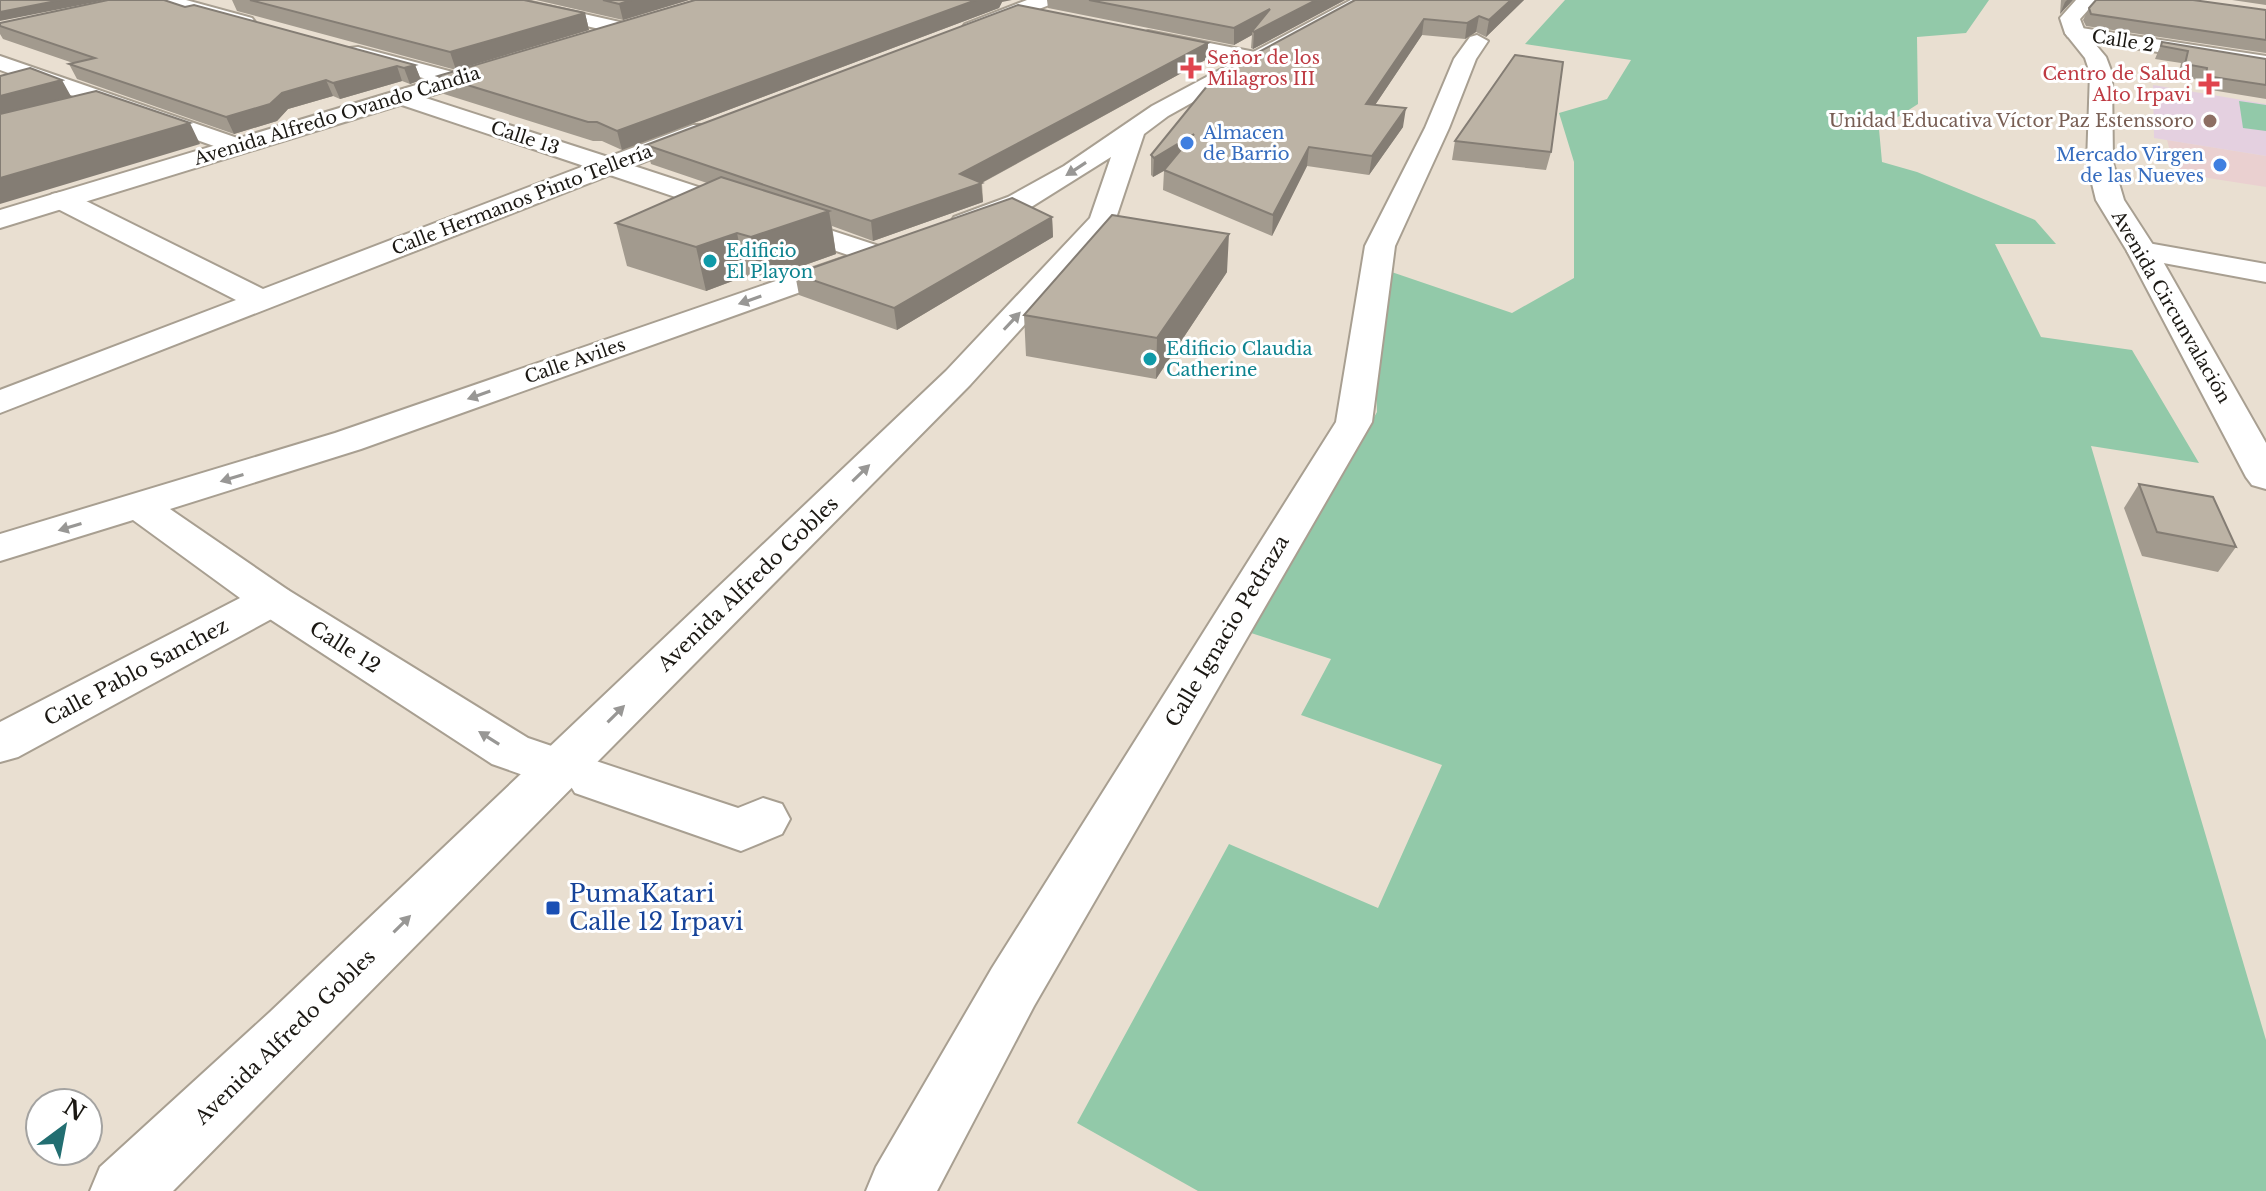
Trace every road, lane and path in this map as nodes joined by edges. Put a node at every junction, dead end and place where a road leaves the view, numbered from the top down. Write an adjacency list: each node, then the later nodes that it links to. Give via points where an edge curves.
1 (164, 0): 8 (street)
2 (496, 0): 13 (street, via 633,27)
3 (1366, 0): 16 (street)
4 (2087, 0): 10 (street, via 2070,18)
5 (976, 2): 7 (street)
6 (1049, 9): 7 (street)
7 (1017, 11): 11 (street)
8 (272, 30)
9 (1127, 33): 16 (street)
10 (2075, 33): 17 (street, Calle 2); 33 (street, Avenida Circunvalación, via 2101,73 2100,163 2110,200)
11 (947, 37)
12 (1477, 41): 45 (street, Calle Ignacio Pedraza, via 1380,246 1354,422 1013,987)
13 (583, 42)
14 (333, 46): 19 (street)
15 (527, 59): 19 (street, Avenida Alfredo Ovando Candia)
16 (1255, 59): 24 (street)
17 (2266, 63)
18 (2, 64): 21 (street)
19 (456, 80): 20 (street, Avenida Alfredo Ovando Candia)
20 (401, 97): 25 (street, Avenida Alfredo Ovando Candia); 26 (street, Calle 13)
21 (107, 101): 22 (street); 25 (street)
22 (61, 113)
23 (728, 121): 26 (street, Calle Hermanos Pinto Tellería)
24 (1132, 131): 28 (street, one-way to 28); 29 (street, Avenida Alfredo Gobles)
25 (237, 146): 27 (street, Avenida Alfredo Ovando Candia)
26 (609, 166): 32 (street, Calle 13); 35 (street, Calle Hermanos Pinto Tellería)
27 (62, 200): 30 (street, Avenida Alfredo Ovando Candia); 35 (street)
28 (1018, 203): 29 (street); 31 (street)
29 (1086, 209): 42 (street, Avenida Alfredo Gobles, one-way to 29, via 958,378)
30 (0, 219)
31 (935, 234)
32 (891, 250): 38 (street, Calle Aviles, one-way to 38, via 348,441)
33 (2142, 251): 34 (street); 37 (street, Avenida Circunvalación)
34 (2266, 273)
35 (261, 300): 36 (street, Calle Hermanos Pinto Tellería)
36 (0, 402)
37 (2266, 477)
38 (140, 506): 39 (street, Calle Aviles, one-way to 39); 40 (street, Calle 12)
39 (0, 548)
40 (272, 600): 41 (street, Calle Pablo Sanchez); 42 (street, Calle 12, one-way to 40, via 510,751)
41 (0, 744)
42 (577, 774): 43 (street, Calle 12, via 741,830); 44 (street, Avenida Alfredo Gobles, one-way to 42)
43 (763, 819)
44 (124, 1191)
45 (900, 1191)

